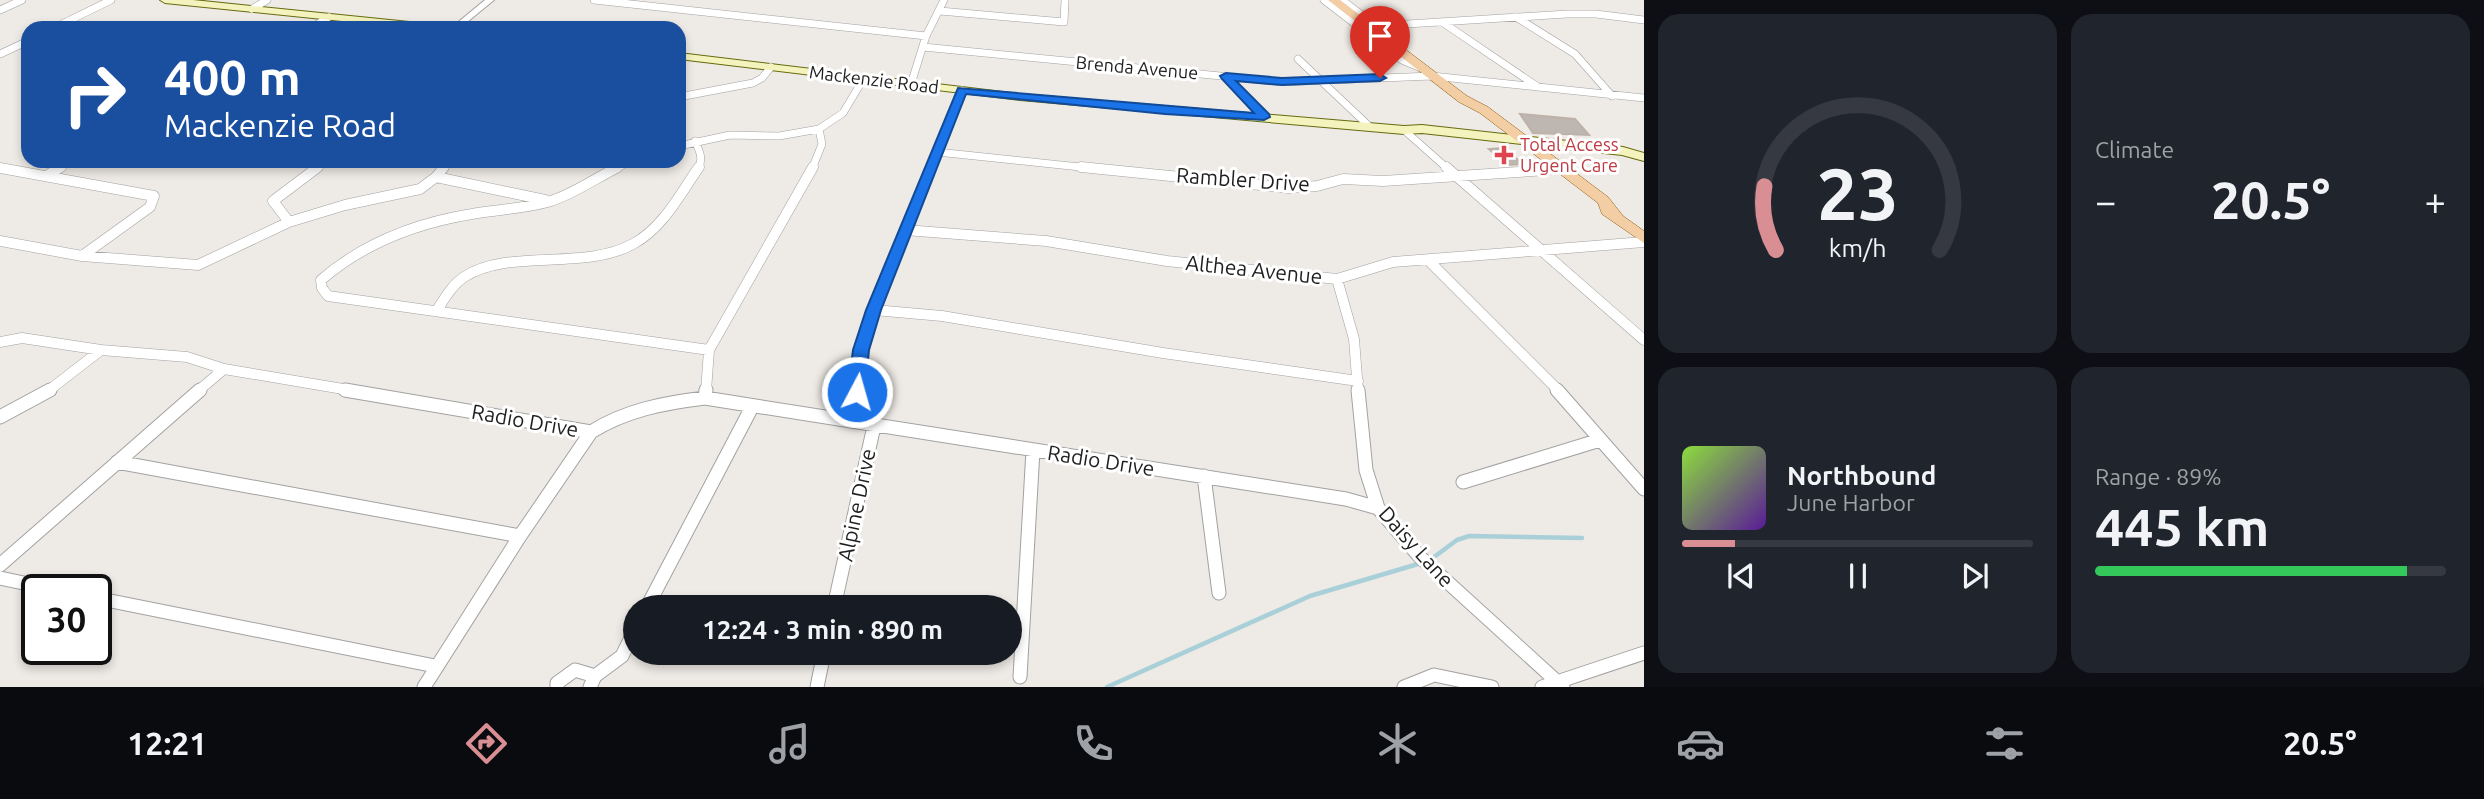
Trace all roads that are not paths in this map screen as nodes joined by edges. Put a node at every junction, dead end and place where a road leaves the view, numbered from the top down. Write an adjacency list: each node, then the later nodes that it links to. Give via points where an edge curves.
1 (22, 0): 13 (street)
2 (111, 0): 18 (street)
3 (165, 0): 12 (main road)
4 (267, 0): 12 (street)
5 (491, 0): 21 (street)
6 (594, 0): 25 (street)
7 (944, 0): 14 (street)
8 (1065, 0): 14 (street, via 1064,22)
9 (1324, 0): 33 (street, via 1402,60)
10 (1333, 0): 28 (main road)
11 (1342, 0): 23 (street)
12 (252, 9): 15 (main road)
13 (0, 10)
14 (940, 11): 25 (street)
15 (329, 17): 19 (street); 20 (main road)
16 (1516, 17): 17 (street, via 1596,14); 22 (street); 41 (street, via 1575,54)
17 (1640, 19): 24 (street)
18 (68, 21)
19 (322, 21)
20 (351, 21)
21 (464, 21)
22 (1442, 22): 23 (street); 38 (street)
23 (1376, 26): 28 (street, via 1391,37)
24 (1644, 31)
25 (926, 36): 27 (street)
26 (21, 44): 29 (street)
27 (923, 47): 34 (street, Brenda Avenue); 37 (street)
28 (1394, 47): 33 (main road)
29 (0, 54)
30 (686, 58): 32 (main road, Mackenzie Road)
31 (1298, 59): 36 (street)
32 (771, 67): 35 (main road, Mackenzie Road); 40 (street, via 753,83)
33 (1427, 72): 36 (street, Brenda Avenue); 38 (street, Brenda Avenue); 48 (main road, via 1472,111)
34 (1226, 76): 36 (street, Brenda Avenue); 43 (street)
35 (863, 78): 37 (main road, Mackenzie Road); 45 (street, via 844,113)
36 (1324, 81): 44 (street)
37 (911, 84): 39 (main road, Mackenzie Road)
38 (1540, 88): 41 (street, Brenda Avenue)
39 (962, 90): 43 (main road, Mackenzie Road); 50 (street, Alpine Drive)
40 (686, 96)
41 (1612, 96): 42 (street, Brenda Avenue)
42 (1644, 98)
43 (1264, 117): 44 (main road, Mackenzie Road)
44 (1370, 127): 46 (main road, Mackenzie Road)
45 (819, 129): 47 (street); 76 (street, via 821,153)
46 (1404, 130): 48 (main road, Mackenzie Road, via 1426,136); 60 (street)
47 (695, 141): 49 (street); 71 (street, via 701,164 662,219 633,244 609,252 469,274)
48 (1520, 143): 51 (main road, Mackenzie Road); 57 (main road); 62 (main road, via 1603,200)
49 (686, 144)
50 (937, 152): 60 (street, Rambler Drive, via 1289,188 1343,178); 64 (street, Alpine Drive)
51 (1644, 157)
52 (0, 168): 58 (street)
53 (59, 168): 58 (street)
54 (317, 168): 63 (street, via 273,201)
55 (443, 168): 59 (street)
56 (617, 168): 61 (street)
57 (1548, 170): 60 (street, Rambler Drive); 62 (main road)
58 (46, 176): 68 (street, via 155,196 150,207)
59 (436, 177): 61 (street); 63 (street, via 414,192)
60 (1456, 177): 67 (street)
61 (551, 201): 71 (street, via 461,215 415,229 358,251 321,280 327,296)
62 (1616, 216): 65 (main road)
63 (289, 222): 68 (street, via 198,265)
64 (905, 230): 70 (street, Althea Avenue, via 969,233); 72 (street, Alpine Drive)
65 (1644, 240): 67 (street, Althea Avenue)
66 (0, 241): 68 (street)
67 (1539, 250): 69 (street, Althea Avenue); 73 (street)
68 (82, 256)
69 (1428, 260): 70 (street, Althea Avenue, via 1393,262); 84 (street)
70 (1337, 279): 78 (street, Daisy Lane, via 1355,343)
71 (437, 310): 76 (street)
72 (874, 310): 78 (street, via 942,316); 82 (street, Alpine Drive, via 861,350 857,392 860,407)
73 (1644, 340)
74 (0, 342): 75 (street, Radio Drive, via 22,338)
75 (101, 350): 77 (street, Radio Drive, via 187,357); 81 (street, via 46,393)
76 (709, 351): 79 (street)
77 (223, 369): 83 (street, Radio Drive); 86 (street)
78 (1358, 381): 90 (street, Daisy Lane, via 1363,460)
79 (705, 398): 80 (street, Radio Drive); 83 (street, Radio Drive, via 632,412)
80 (752, 407): 82 (street, Radio Drive); 96 (street)
81 (0, 417)
82 (874, 426): 85 (street, Radio Drive); 97 (street, Alpine Drive)
83 (591, 432): 91 (street)
84 (1601, 440): 88 (street); 89 (street)
85 (1033, 450): 87 (street, Radio Drive); 103 (street)
86 (117, 462): 91 (street); 92 (street)
87 (1204, 476): 90 (street, Radio Drive); 95 (street)
88 (1463, 482)
89 (1644, 489)
90 (1378, 508): 105 (street, Daisy Lane, via 1455,590)
91 (520, 536): 102 (street)
92 (0, 565)
93 (0, 578): 94 (street)
94 (21, 582)
95 (1219, 593)
96 (653, 595)
97 (837, 595)
98 (112, 601): 102 (street)
99 (1644, 653): 105 (street)
100 (623, 654): 104 (street)
101 (822, 665): 108 (street)
102 (435, 666): 106 (street)
103 (1020, 677)
104 (593, 682): 107 (street, via 575,670)
105 (1561, 685): 111 (street)
106 (424, 687)
107 (557, 687)
108 (817, 687)
109 (1404, 687): 110 (street, via 1434,675)
110 (1492, 687)
111 (1542, 687)

